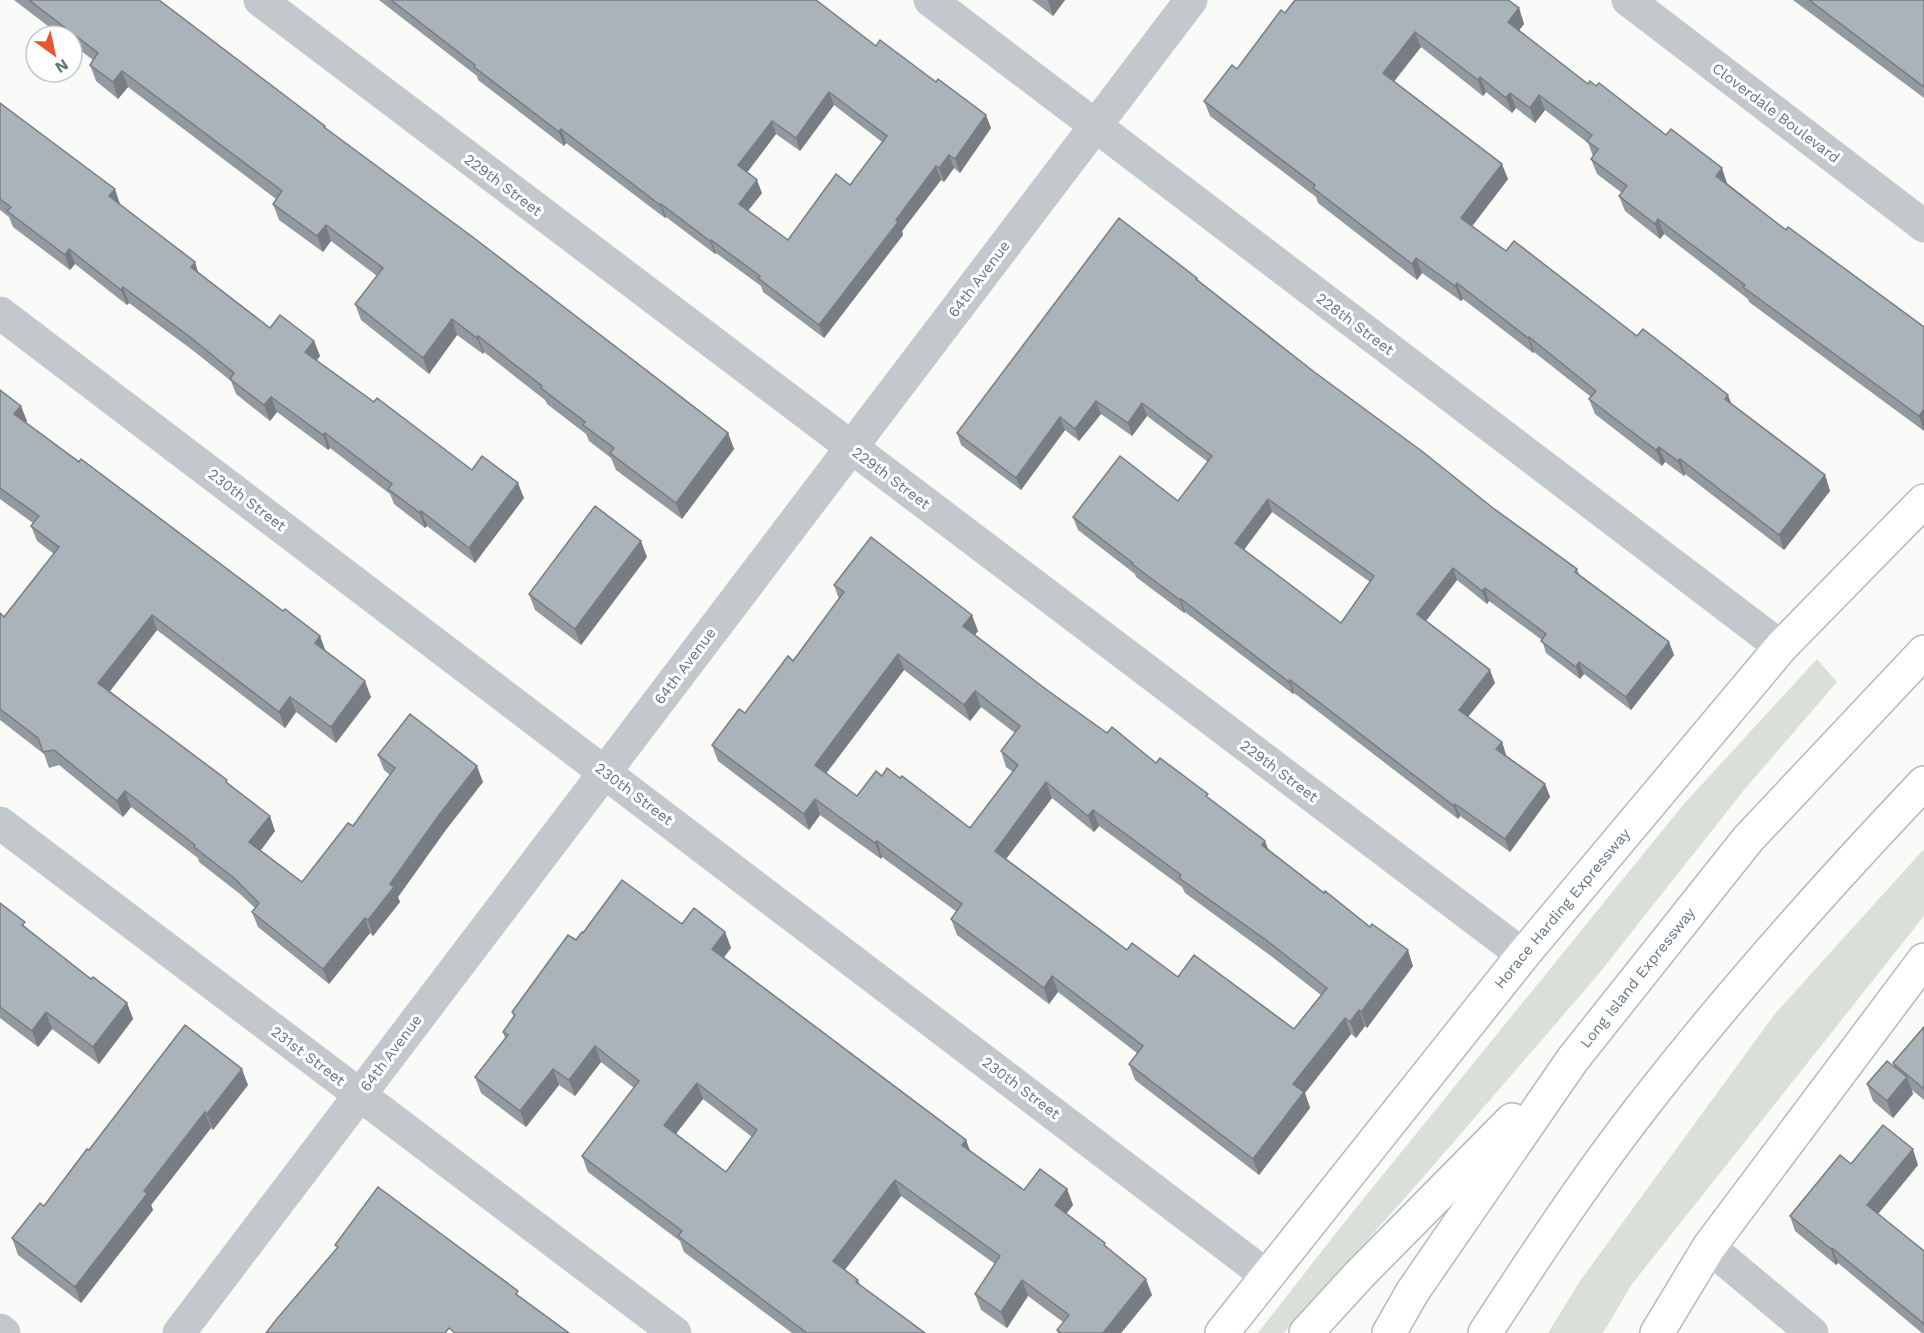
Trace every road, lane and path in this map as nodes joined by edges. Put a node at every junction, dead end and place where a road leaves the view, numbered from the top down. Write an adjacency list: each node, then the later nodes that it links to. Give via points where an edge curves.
1 (260, 0): 8 (street, 229th Street)
2 (930, 0): 5 (street, 228th Street)
3 (1191, 0): 5 (street, 64th Avenue)
4 (1628, 0): 6 (street, Cloverdale Boulevard)
5 (1096, 126): 8 (street, 64th Avenue); 10 (street, 228th Street)
6 (1924, 226)
7 (0, 313): 12 (street, 230th Street)
8 (850, 448): 12 (street, 64th Avenue); 15 (street, 229th Street)
9 (1924, 501): 10 (main road, Horace Harding Expressway)
10 (1781, 647): 15 (main road, Horace Harding Expressway)
11 (1924, 652): 17 (main road, Long Island Expressway, via 1748,839)
12 (605, 772): 18 (street, 64th Avenue); 20 (street, 230th Street)
13 (1916, 793): 28 (main road, via 1746,978 1648,1099 1544,1243)
14 (0, 823): 18 (street, 231st Street)
15 (1523, 955): 20 (main road, Horace Harding Expressway)
16 (1924, 960): 19 (main road)
17 (1573, 1059): 26 (main road); 27 (main road, Long Island Expressway, via 1413,1291)
18 (359, 1095): 23 (street, 64th Avenue); 24 (street, 231st Street)
19 (1709, 1247): 29 (main road); 30 (street)
20 (1267, 1276): 25 (main road, Horace Harding Expressway)
21 (0, 1330): 22 (street)
22 (4, 1333)
23 (179, 1333)
24 (675, 1333)
25 (1222, 1333)
26 (1306, 1333)
27 (1389, 1333)
28 (1485, 1333)
29 (1657, 1333)
30 (1812, 1333)

